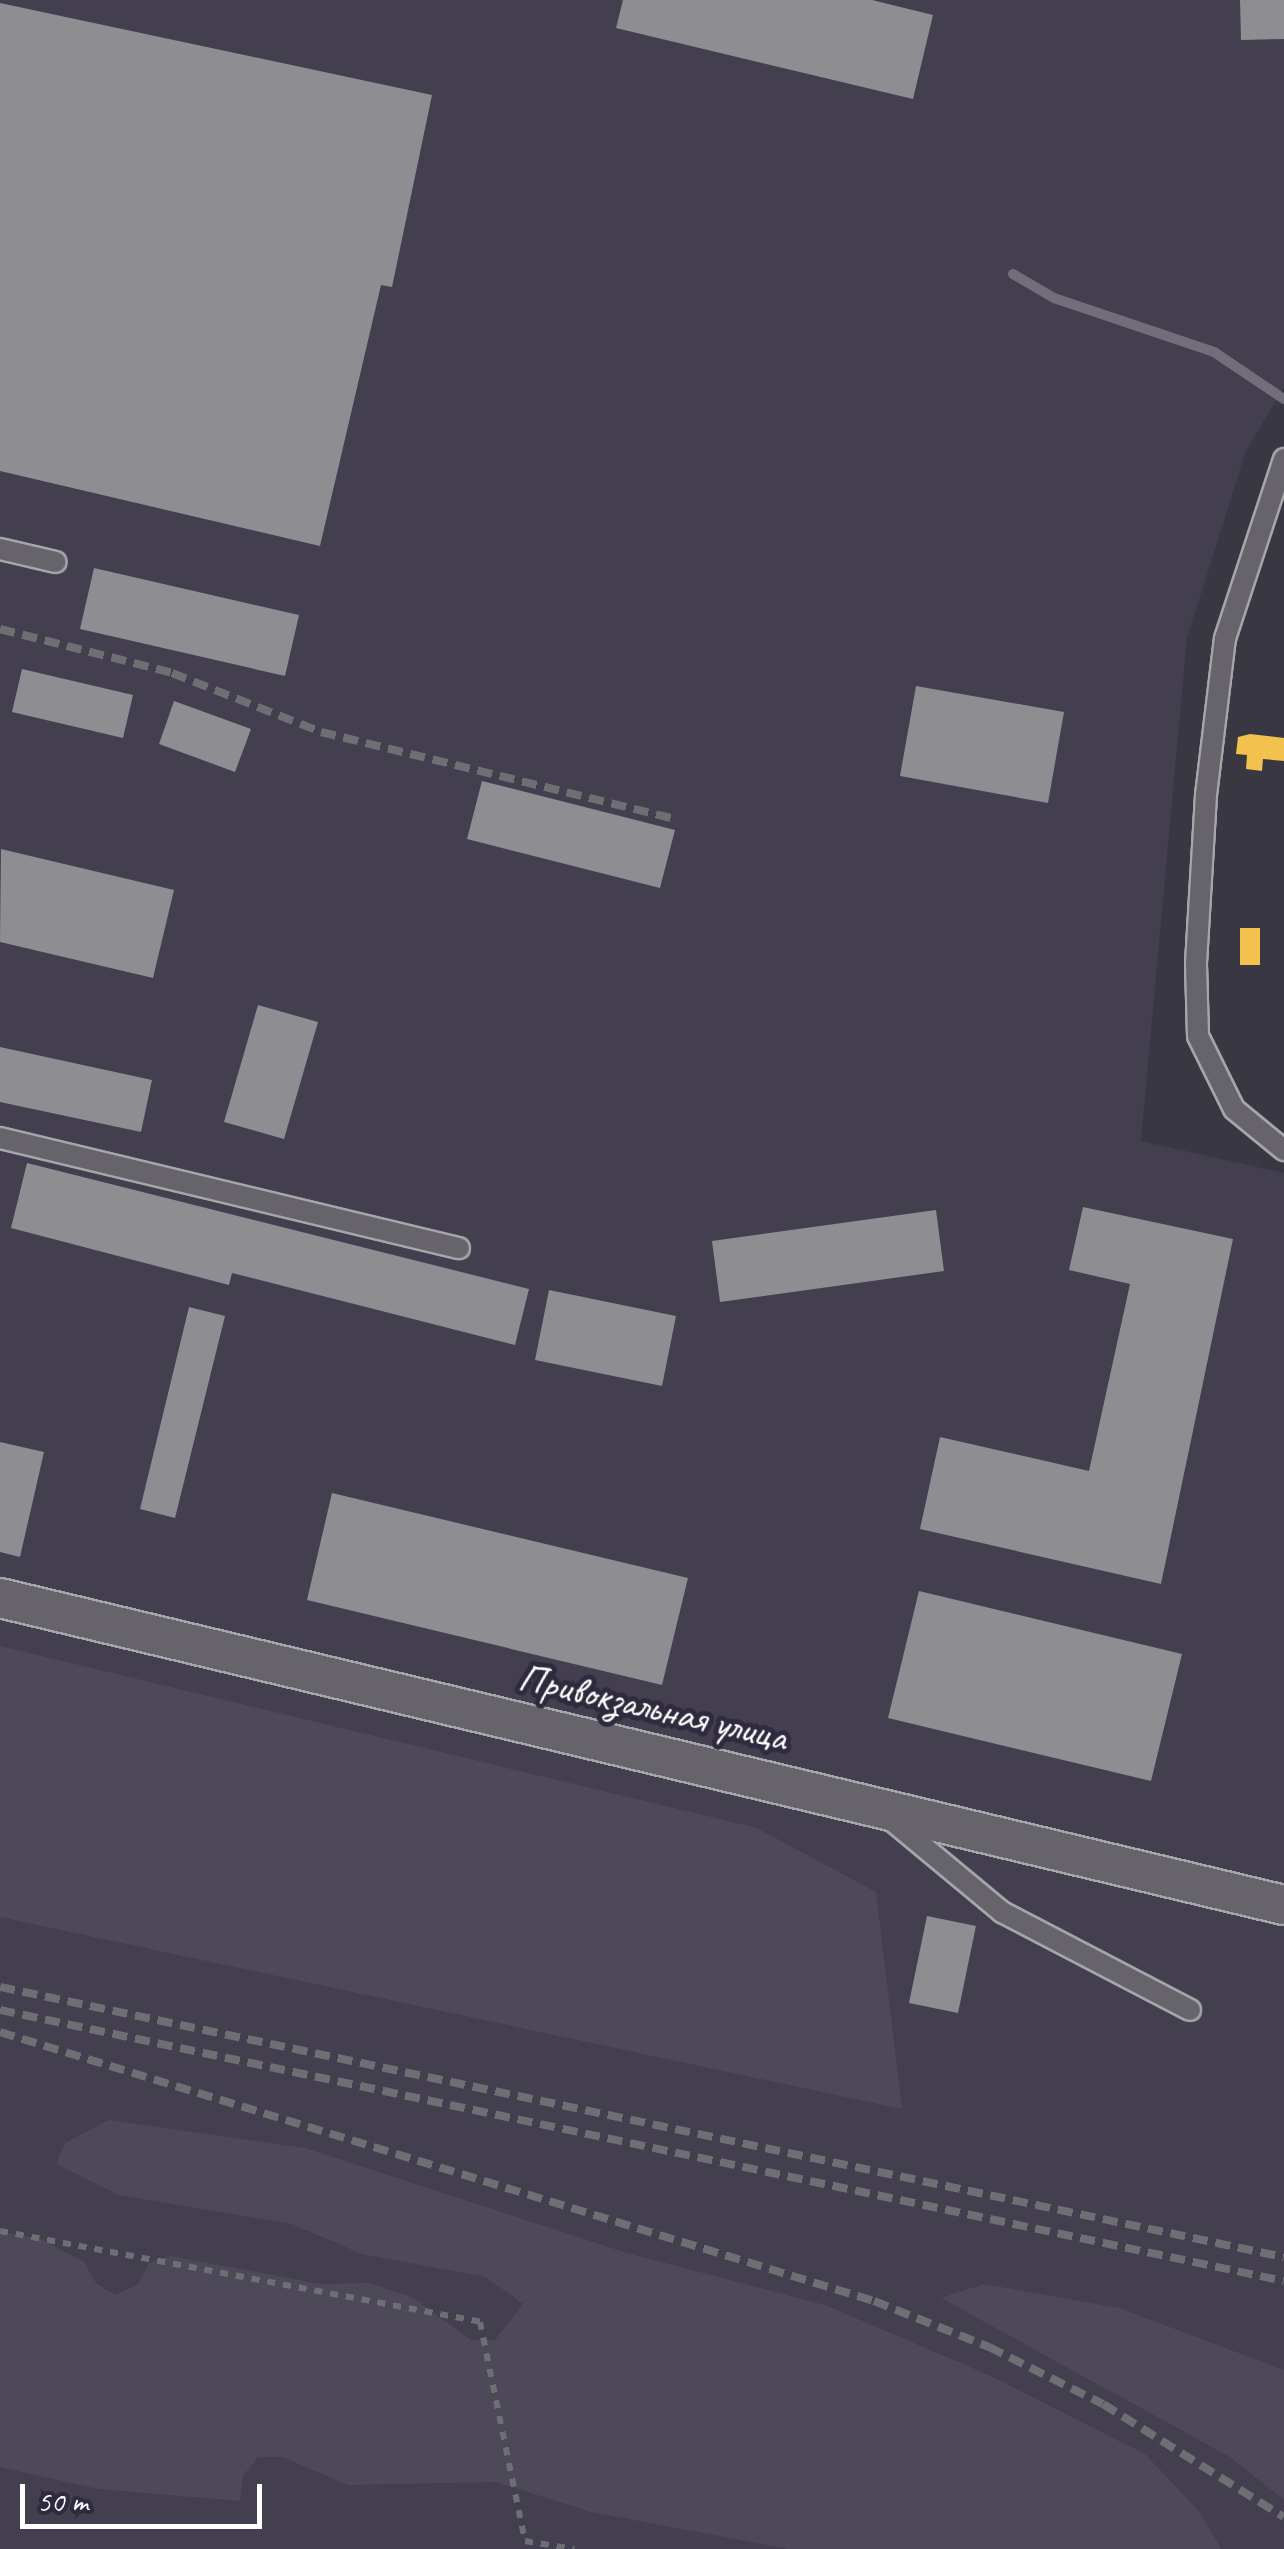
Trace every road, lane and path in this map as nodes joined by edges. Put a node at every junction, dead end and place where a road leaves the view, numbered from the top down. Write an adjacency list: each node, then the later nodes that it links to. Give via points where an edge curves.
1 (1284, 459): 3 (lane)
2 (1284, 518): 3 (lane)
3 (1258, 525): 7 (lane, via 1225,638 1206,794 1198,1036 1234,1110)
4 (0, 548): 5 (lane)
5 (56, 562)
6 (0, 1138): 8 (lane)
7 (1284, 1150)
8 (460, 1248)
9 (0, 1598): 10 (street, Привокзальная улица)
10 (875, 1806): 11 (street, Привокзальная улица); 12 (lane, via 1002,1912)
11 (1284, 1904)
12 (1190, 2010)
13 (0, 2232): 14 (path, via 480,2322 525,2540)
14 (574, 2549)

